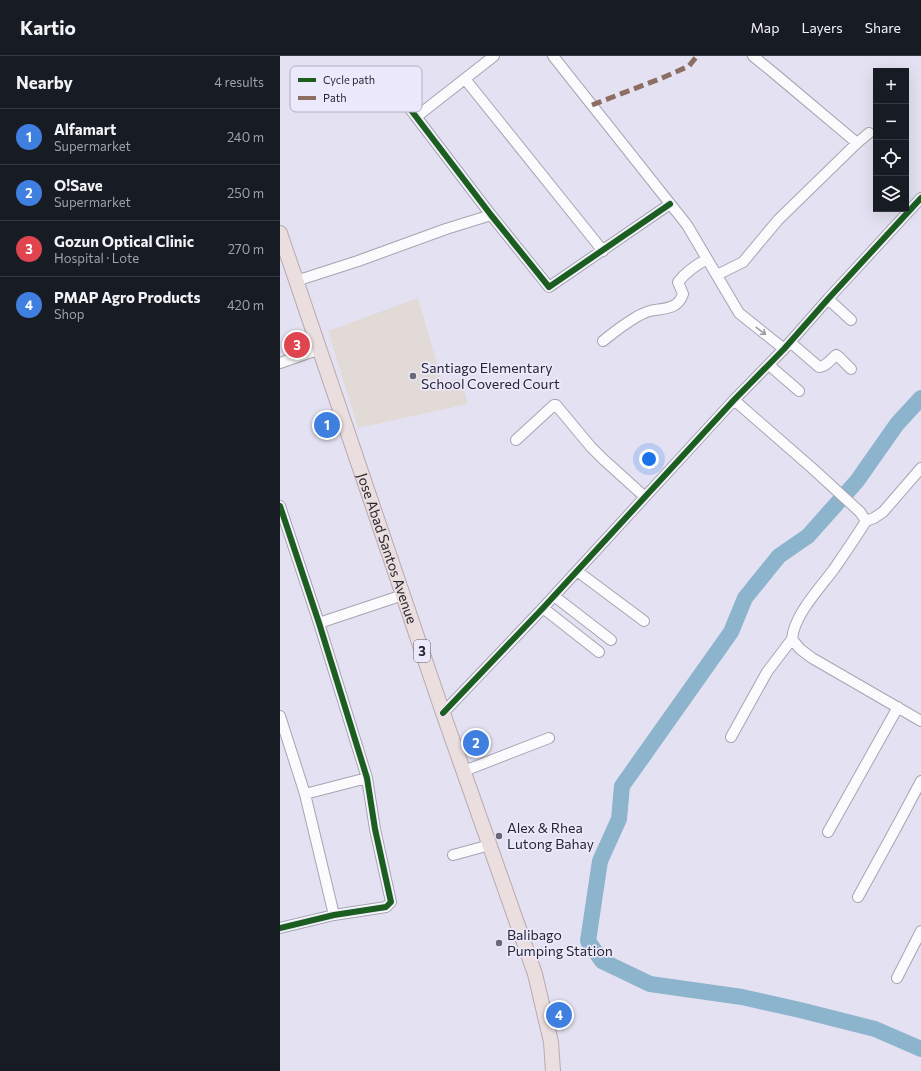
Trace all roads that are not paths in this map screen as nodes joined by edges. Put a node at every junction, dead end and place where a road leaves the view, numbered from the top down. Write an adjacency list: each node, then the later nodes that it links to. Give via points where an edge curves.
1 (494, 56): 4 (street)
2 (553, 56): 10 (street)
3 (753, 56): 8 (street)
4 (465, 79): 6 (street); 13 (street)
5 (412, 112): 6 (street)
6 (416, 117): 11 (street)
7 (869, 133): 8 (street)
8 (857, 143): 16 (street, via 778,220 743,262)
9 (921, 198): 18 (street)
10 (670, 204): 13 (street); 14 (street, via 687,225)
11 (491, 215): 13 (street, via 549,287); 17 (street)
12 (280, 233): 15 (highway, Jose Abad Santos Avenue / 3)
13 (603, 251)
14 (707, 259): 16 (street); 20 (street, via 697,264 678,282 683,294 678,303 669,308 640,315)
15 (284, 260): 17 (highway, Jose Abad Santos Avenue / 3)
16 (717, 275): 21 (street, one-way to 21, via 742,317)
17 (296, 281): 22 (highway, Jose Abad Santos Avenue / 3)
18 (828, 299): 19 (street); 21 (street)
19 (851, 320)
20 (603, 341)
21 (787, 345): 24 (street); 25 (street, via 820,367 828,364 836,356)
22 (320, 349): 23 (street); 34 (highway, Jose Abad Santos Avenue / 3)
23 (280, 363)
24 (768, 365): 26 (street); 27 (street)
25 (851, 369)
26 (799, 391)
27 (734, 400): 30 (street); 32 (street, via 848,500)
28 (516, 440): 30 (street, via 556,405 590,447)
29 (921, 468): 32 (street, via 883,512)
30 (645, 496): 33 (street)
31 (280, 506): 38 (street)
32 (866, 521): 39 (street, via 806,607 795,626)
33 (577, 571): 35 (street); 37 (street)
34 (403, 595): 38 (street); 43 (highway, Jose Abad Santos Avenue / 3)
35 (554, 596): 36 (street); 40 (street)
36 (543, 608): 41 (street); 43 (street)
37 (644, 621)
38 (319, 623): 49 (street)
39 (792, 639): 42 (street, via 812,658); 46 (street, via 767,672)
40 (611, 640)
41 (599, 652)
42 (898, 707): 45 (street); 52 (street)
43 (443, 712): 48 (highway, Jose Abad Santos Avenue / 3)
44 (280, 716): 51 (street)
45 (921, 721)
46 (731, 737)
47 (549, 738): 48 (street)
48 (464, 771): 53 (highway, Jose Abad Santos Avenue / 3)
49 (367, 778): 51 (street); 56 (street, via 390,902 386,907)
50 (921, 781): 55 (street)
51 (305, 794): 56 (street)
52 (828, 832)
53 (490, 845): 54 (street); 60 (highway, Jose Abad Santos Avenue / 3, via 535,974 551,1042)
54 (453, 855)
55 (858, 897)
56 (334, 915): 57 (street)
57 (280, 928)
58 (921, 931): 59 (street)
59 (897, 978)
60 (553, 1071)

